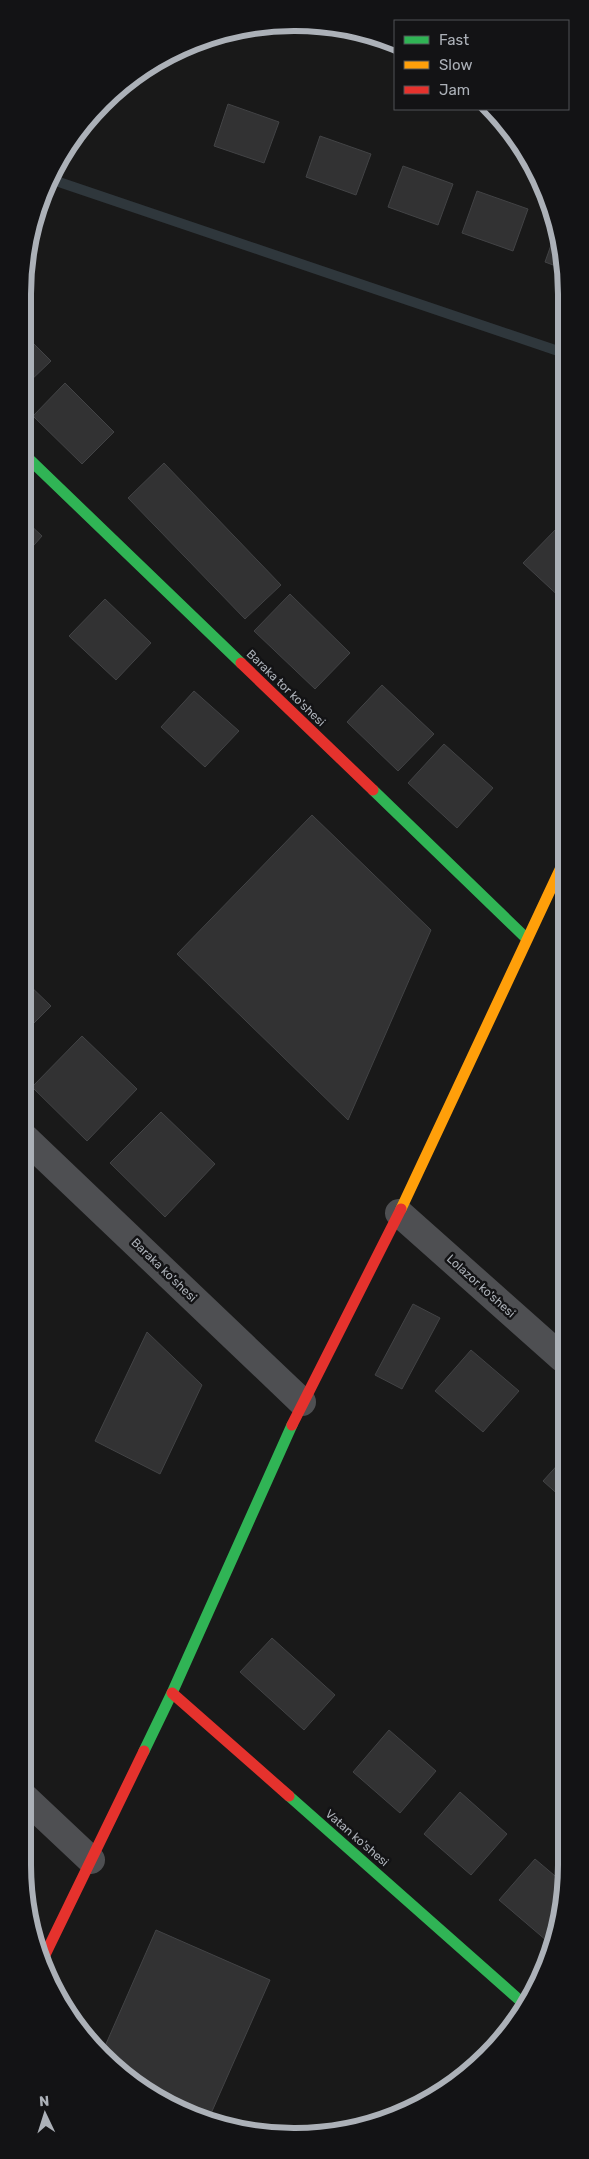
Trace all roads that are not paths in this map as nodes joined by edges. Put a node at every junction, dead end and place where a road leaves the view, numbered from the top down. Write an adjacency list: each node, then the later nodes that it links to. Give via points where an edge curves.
1 (31, 460): 3 (street, Baraka tor ko'shesi)
2 (558, 873): 3 (street)
3 (526, 938): 5 (street)
4 (31, 1144): 7 (street, Baraka ko'shesi)
5 (399, 1213): 6 (street, Lolazor ko'shesi); 7 (street)
6 (558, 1354)
7 (302, 1402): 8 (street)
8 (172, 1693): 10 (street); 12 (street, Vatan ko'shesi)
9 (31, 1804): 10 (street)
10 (91, 1860): 11 (street)
11 (46, 1952)
12 (520, 2000)

